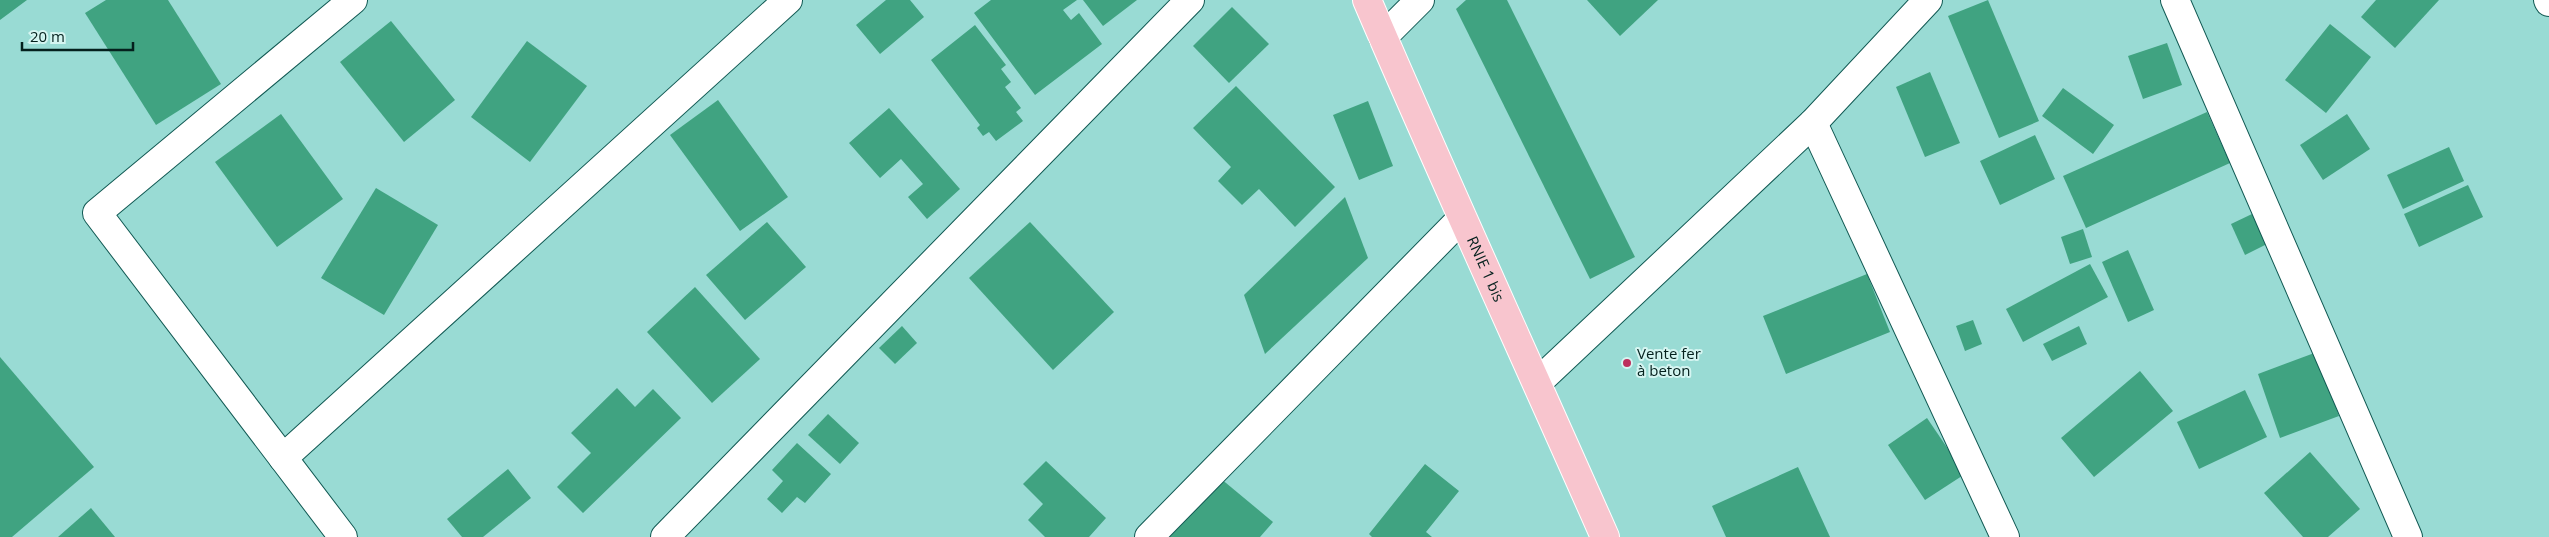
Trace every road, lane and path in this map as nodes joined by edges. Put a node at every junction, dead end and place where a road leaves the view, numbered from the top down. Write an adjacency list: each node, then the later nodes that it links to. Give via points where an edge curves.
1 (353, 0): 12 (street, via 97,213)
2 (788, 0): 12 (street)
3 (1190, 0): 15 (street)
4 (1367, 0): 8 (main road, RNIE 1 bis)
5 (1420, 0): 8 (street)
6 (1928, 0): 9 (street)
7 (2175, 0): 18 (street)
8 (1383, 37): 10 (main road, RNIE 1 bis)
9 (1813, 123): 11 (street); 17 (street)
10 (1462, 218): 11 (main road, RNIE 1 bis); 16 (street)
11 (1538, 382): 13 (main road, RNIE 1 bis)
12 (283, 458): 14 (street)
13 (1604, 536)
14 (343, 537)
15 (665, 537)
16 (1149, 537)
17 (2005, 537)
18 (2408, 537)

